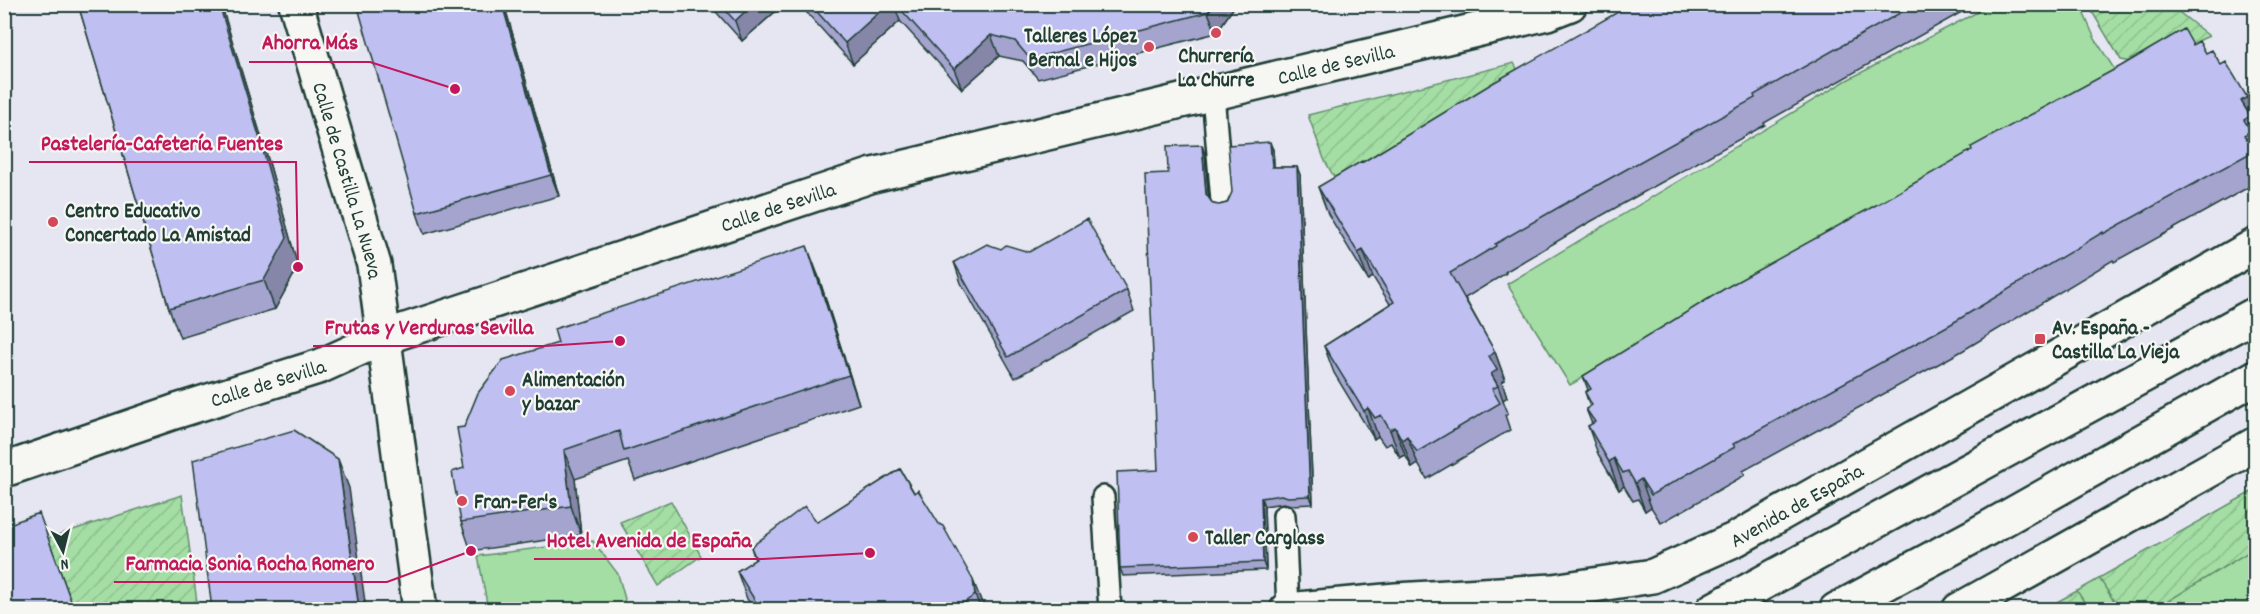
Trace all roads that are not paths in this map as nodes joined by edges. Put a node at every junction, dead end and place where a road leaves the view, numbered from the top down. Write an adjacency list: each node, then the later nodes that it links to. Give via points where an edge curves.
1 (296, 4): 8 (street, Calle de Castilla La Nueva, via 374,265)
2 (1570, 4): 3 (street, Calle de Sevilla, via 1547,13)
3 (1491, 14): 4 (street, Calle de Sevilla)
4 (1213, 94): 5 (lane); 8 (street, Calle de Sevilla, via 873,175)
5 (1222, 201)
6 (2256, 245): 16 (street, Avenida de España, via 1736,539 1653,576 1552,591)
7 (2256, 314): 17 (street)
8 (385, 337): 11 (street, Calle de Sevilla, via 321,366); 14 (street, Calle de Castilla La Nueva)
9 (2256, 377): 18 (street)
10 (2256, 444): 19 (street)
11 (4, 470)
12 (1103, 497): 15 (lane)
13 (1284, 516): 16 (lane)
14 (420, 609)
15 (1110, 609)
16 (1287, 609)
17 (1713, 609)
18 (1836, 609)
19 (1959, 609)

